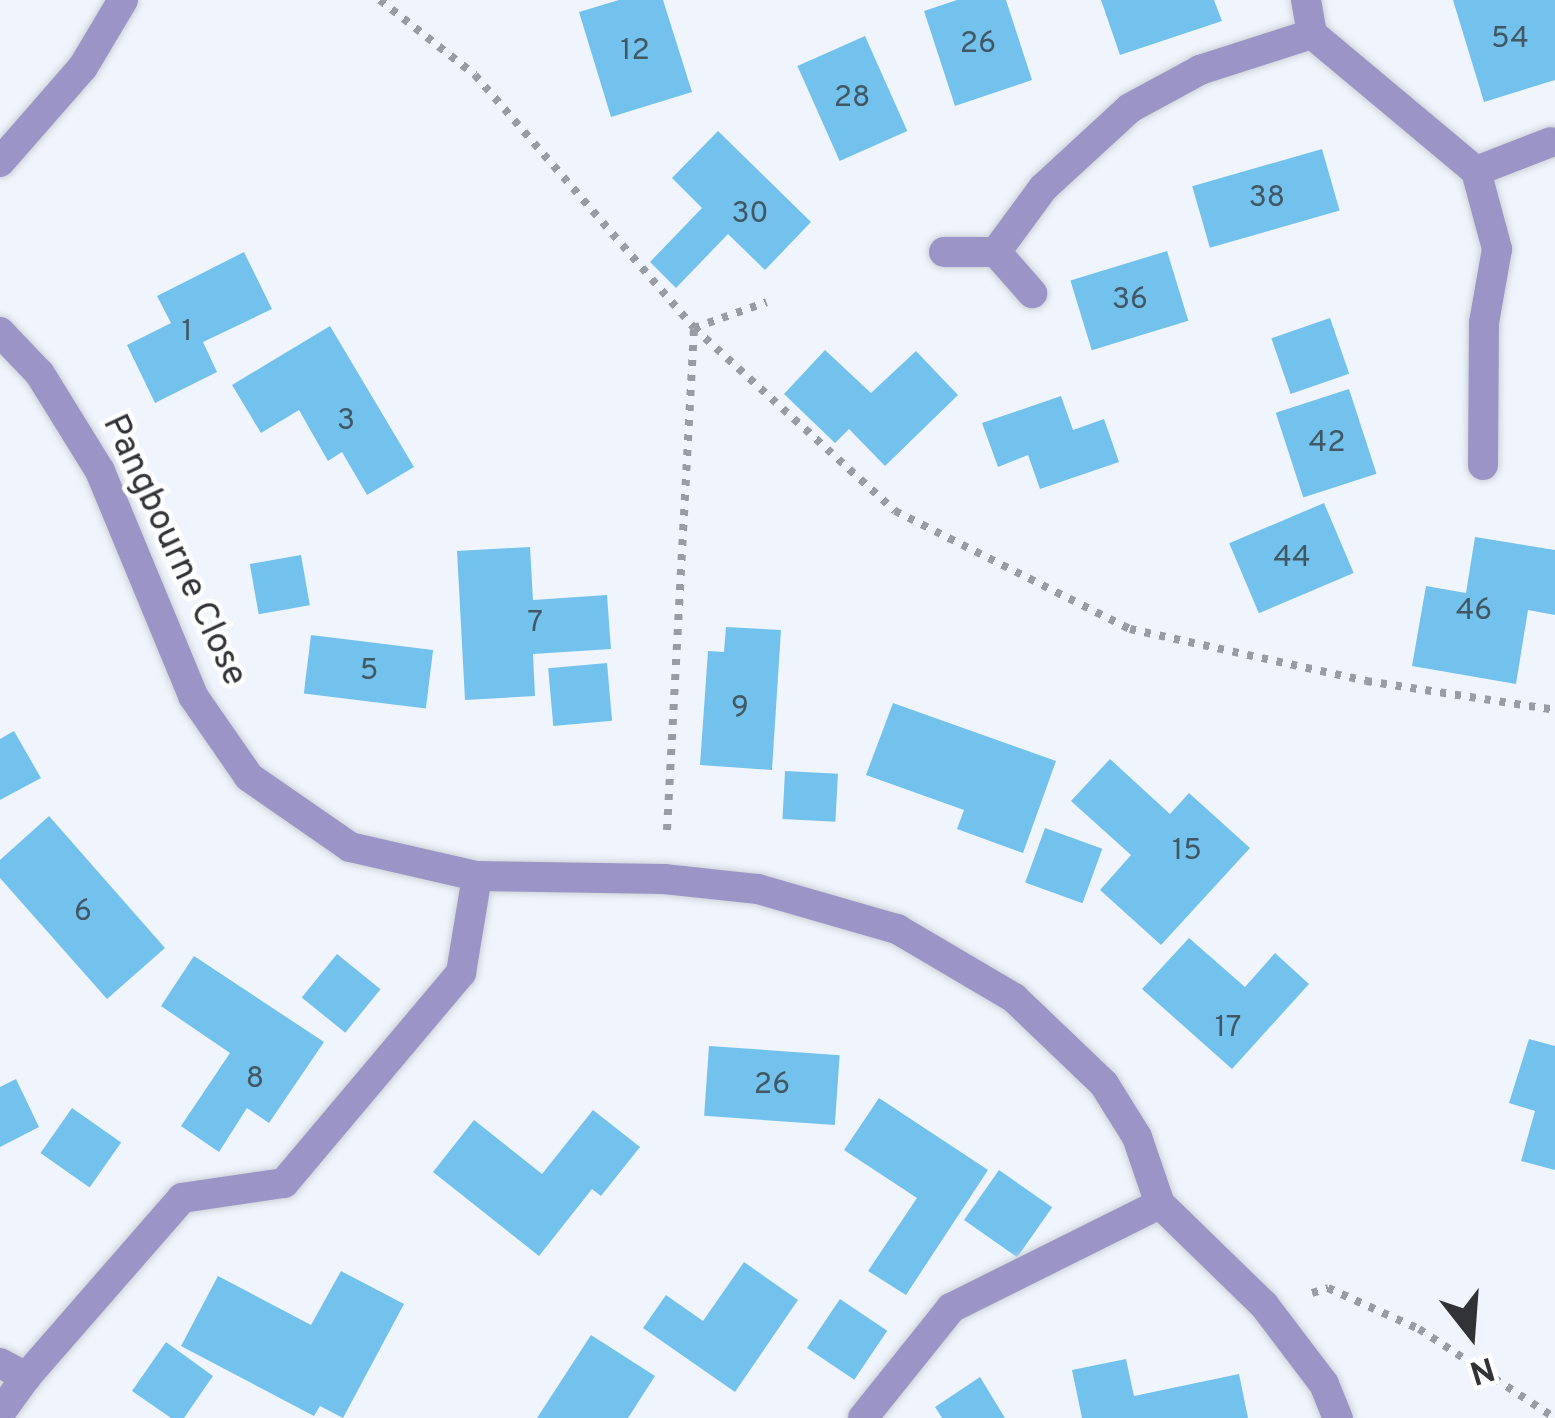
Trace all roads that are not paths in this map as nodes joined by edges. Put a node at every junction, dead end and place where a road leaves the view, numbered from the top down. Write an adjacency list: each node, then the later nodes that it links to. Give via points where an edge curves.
1 (123, 0): 5 (street, via 83,67)
2 (1306, 0): 3 (street)
3 (1312, 34): 6 (street); 8 (street, via 1200,70 1130,108 1042,188)
4 (1551, 142): 6 (street)
5 (0, 162)
6 (1476, 171): 11 (street, via 1497,249 1484,323)
7 (944, 252): 8 (street)
8 (996, 252): 9 (street)
9 (1032, 292)
10 (0, 332): 12 (street, Pangbourne Close, via 40,374 100,471 193,696 249,777 350,847)
11 (1483, 465)
12 (476, 875): 13 (street, Pangbourne Close, via 758,889 897,929 1014,998 1104,1084 1137,1137); 14 (street, via 461,973 284,1183 182,1198)
13 (1160, 1204): 16 (street, via 951,1308); 17 (street, Pangbourne Close, via 1264,1305 1324,1384)
14 (13, 1370): 15 (street)
15 (0, 1413)
16 (863, 1418)
17 (1338, 1418)

